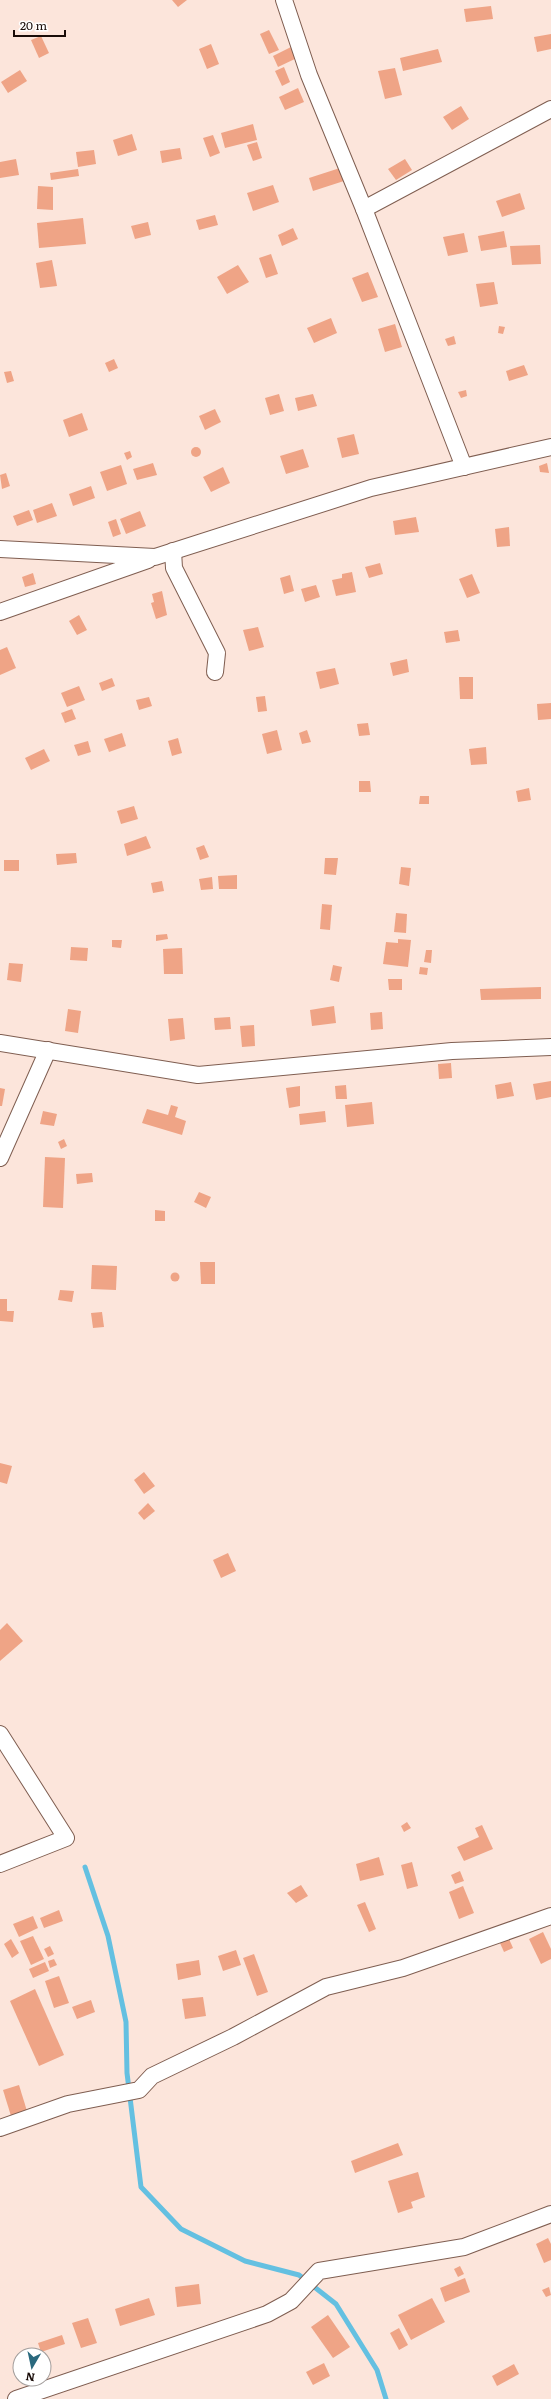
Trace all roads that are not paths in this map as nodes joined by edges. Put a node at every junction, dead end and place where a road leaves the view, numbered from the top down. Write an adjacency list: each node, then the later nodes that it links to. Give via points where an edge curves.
1 (284, 0): 3 (street, via 309,75)
2 (551, 109): 3 (street)
3 (364, 209): 5 (street)
4 (551, 447): 5 (street)
5 (464, 468): 7 (street, via 371,488)
6 (0, 549): 8 (street)
7 (173, 551): 8 (street); 10 (street, via 174,568 217,653)
8 (155, 557): 9 (street)
9 (0, 612)
10 (215, 672)
11 (0, 1043): 13 (street)
12 (551, 1047): 13 (street, via 452,1051 198,1075)
13 (48, 1050): 14 (street)
14 (0, 1158)
15 (0, 1734): 16 (street, via 66,1838)
16 (0, 1864)
17 (551, 1916): 18 (street, via 403,1968 326,1987 233,2037 152,2076 139,2090 68,2104)
18 (0, 2128)
19 (551, 2214): 20 (street, via 464,2247 319,2271 291,2301 260,2316)
20 (16, 2399)

